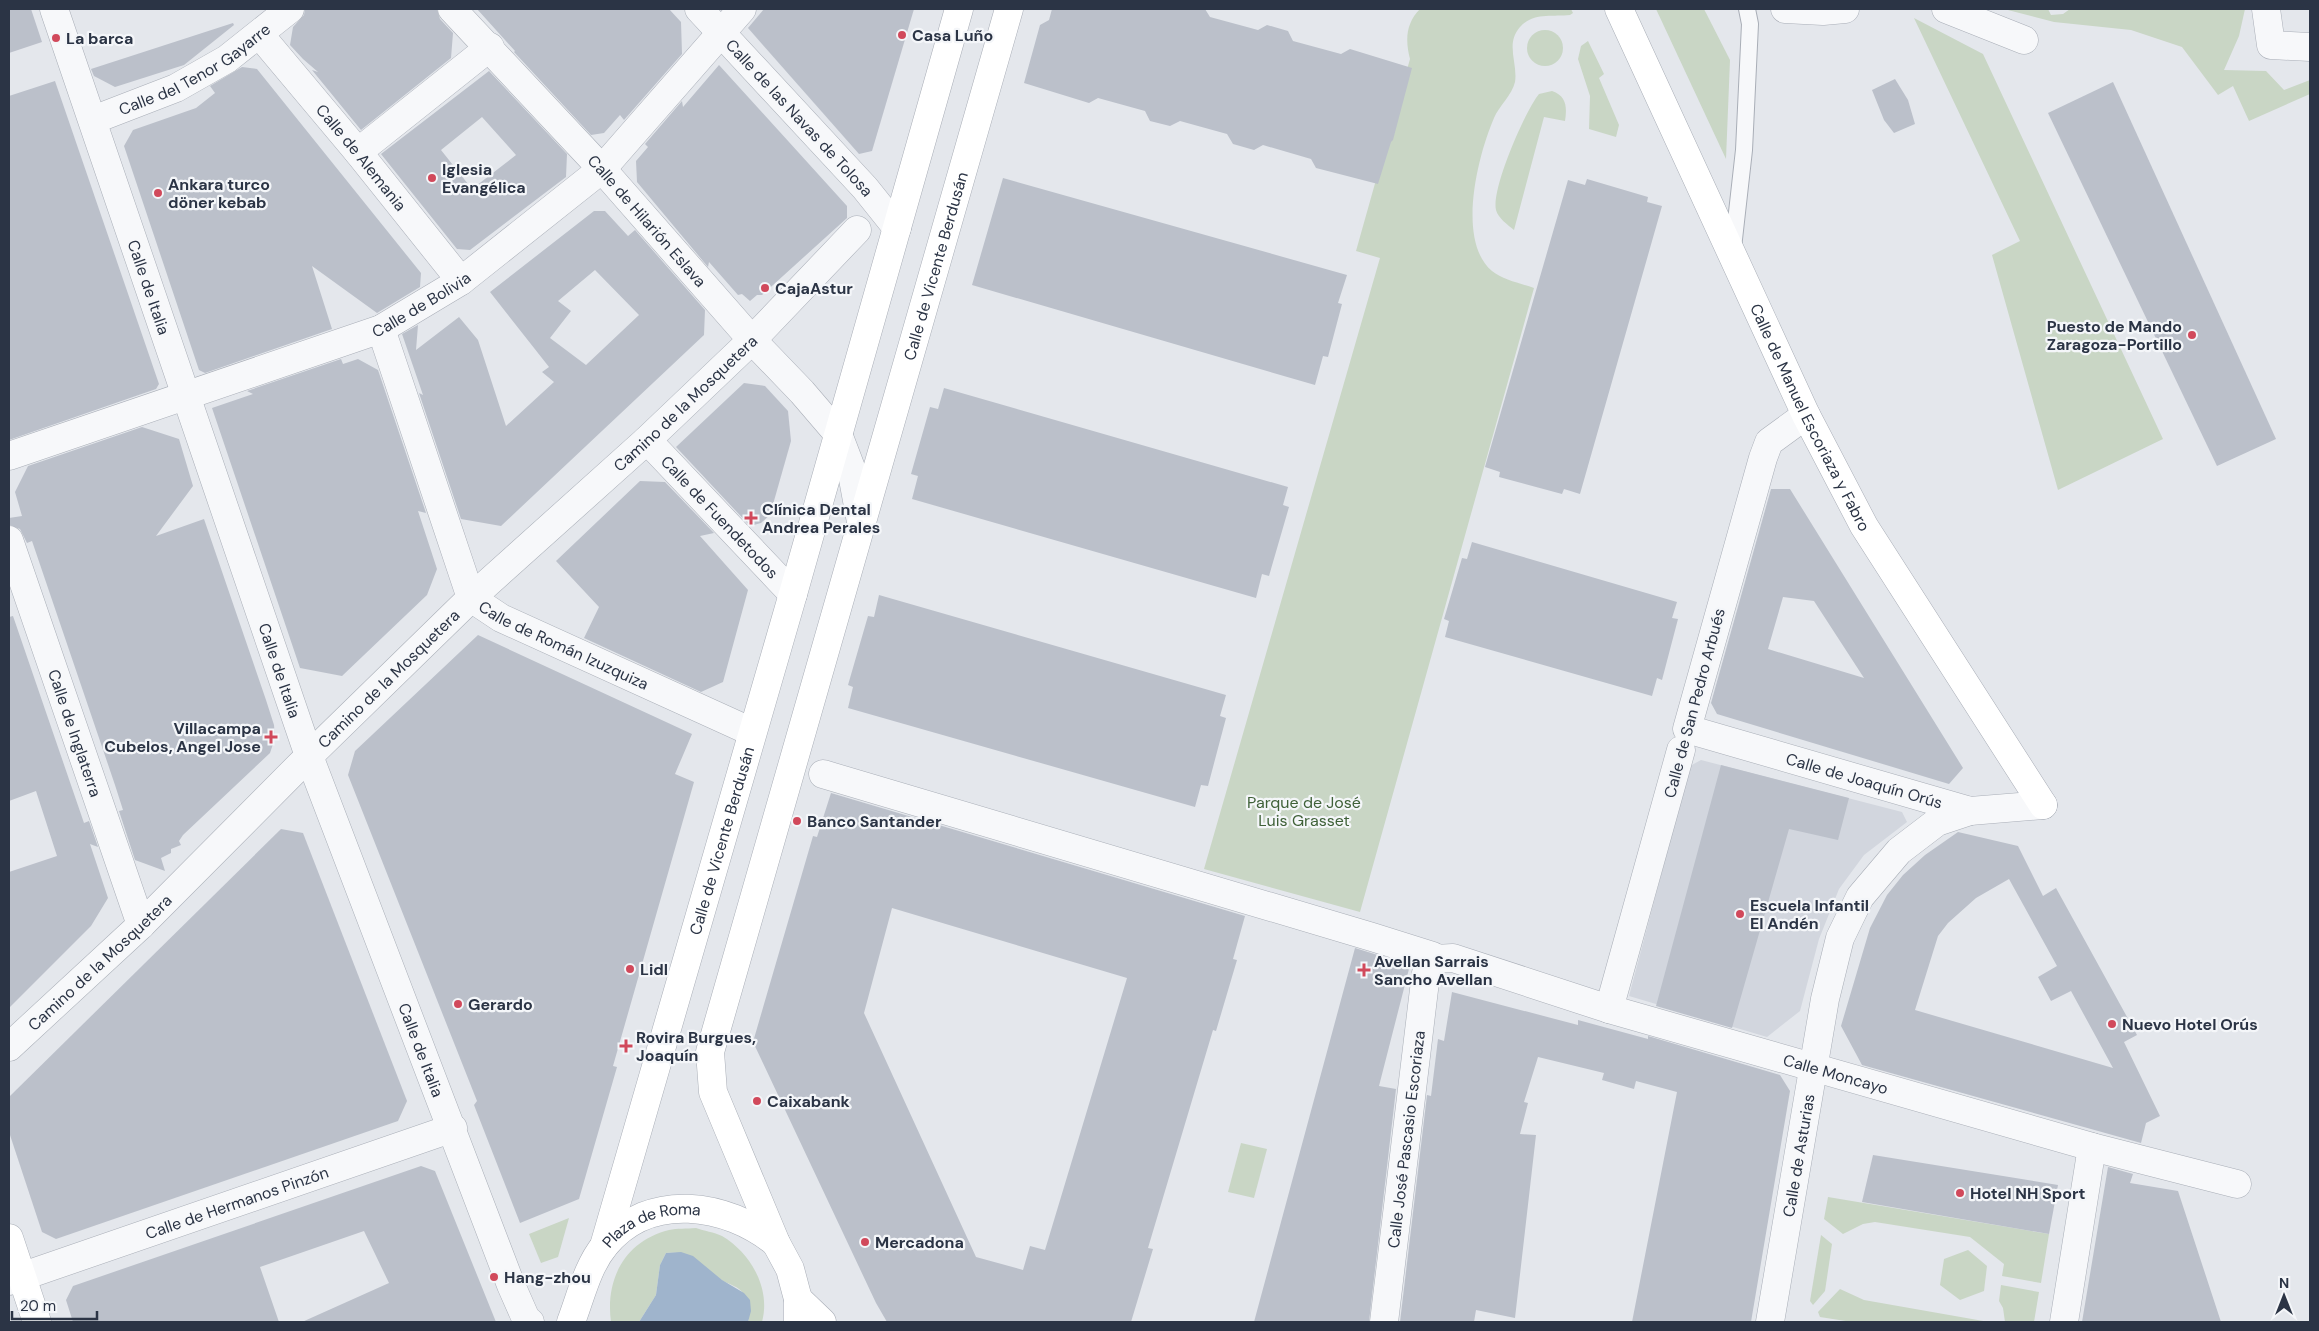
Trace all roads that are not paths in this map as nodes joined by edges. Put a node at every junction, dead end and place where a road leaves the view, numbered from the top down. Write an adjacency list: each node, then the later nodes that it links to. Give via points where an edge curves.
1 (54, 9): 19 (street, Calle de Italia)
2 (290, 9): 15 (street, Calle del Tenor Gayarre)
3 (452, 9): 17 (street, Calle de Hilarión Eslava)
4 (699, 9): 14 (street, Calle de las Navas de Tolosa)
5 (742, 9): 14 (street, Calle de Bolivia)
6 (959, 9): 22 (main road, Calle de Vicente Berdusán)
7 (1009, 9): 33 (main road, Calle de Vicente Berdusán)
8 (1619, 9): 24 (main road, Calle de Manuel Escoriaza y Fabro)
9 (1747, 9): 24 (lane, via 1750,24 1744,150)
10 (1785, 9): 11 (street)
11 (1845, 9)
12 (1946, 9): 16 (street)
13 (2266, 9): 18 (street, via 2270,45)
14 (720, 34): 21 (street, Calle de Bolivia); 22 (street, Calle de las Navas de Tolosa, via 865,188)
15 (260, 35): 19 (street, Calle del Tenor Gayarre, via 227,59 176,88); 20 (street, Calle de Alemania)
16 (2024, 40)
17 (490, 47): 20 (street); 21 (street, Calle de Hilarión Eslava)
18 (2310, 47)
19 (93, 120): 28 (street, Calle de Italia)
20 (358, 152): 25 (street, Calle de Alemania)
21 (602, 169): 25 (street, Calle de Bolivia); 27 (street, Calle de Hilarión Eslava)
22 (898, 228): 30 (main road, Calle de Vicente Berdusán)
23 (857, 230): 27 (street, Camino de la Mosquetera)
24 (1732, 253): 29 (main road, Calle de Manuel Escoriaza y Fabro)
25 (461, 281): 26 (street, Calle de Bolivia)
26 (381, 329): 28 (street, Calle de Bolivia); 36 (street, Calle de Román Izuzquiza)
27 (752, 340): 30 (street, Calle de Hilarión Eslava); 31 (street, Camino de la Mosquetera)
28 (185, 396): 32 (street, Calle de Bolivia); 39 (street, Calle de Italia)
29 (1806, 415): 38 (street, Calle de San Pedro Arbués, via 1769,442 1722,597); 41 (main road, Calle de Manuel Escoriaza y Fabro, via 1864,526)
30 (838, 434): 33 (street, Calle de Vicente Berdusán, via 851,468); 35 (main road, Calle de Vicente Berdusán)
31 (647, 440): 35 (street, Calle de Fuendetodos); 36 (street, Camino de la Mosquetera)
32 (9, 456)
33 (861, 522): 47 (main road, Calle de Vicente Berdusán)
34 (9, 540): 43 (street, Calle de Inglaterra)
35 (793, 594): 37 (main road, Calle de Vicente Berdusán)
36 (471, 598): 37 (street, Calle de Román Izuzquiza, via 501,618); 39 (street, Camino de la Mosquetera)
37 (752, 732): 54 (main road, Calle de Vicente Berdusán)
38 (1684, 740): 42 (street, Calle de Joaquín Orús); 45 (street, Calle de San Pedro Arbués)
39 (309, 756): 43 (street, Camino de la Mosquetera); 49 (street, Calle de Italia)
40 (823, 774): 44 (street, Calle Moncayo, via 1389,942)
41 (2043, 805): 42 (street, Calle de Joaquín Orús)
42 (1970, 811): 48 (street, Calle de Asturias, via 1937,822 1899,851 1860,897 1840,938)
43 (141, 924): 46 (street, Camino de la Mosquetera)
44 (1435, 959): 45 (street, Calle Moncayo, via 1453,958); 62 (street, Calle José Pascasio Escoriaza, via 1426,973)
45 (1610, 1009): 48 (street, Calle Moncayo)
46 (9, 1048)
47 (710, 1052): 53 (main road, Plaza de Roma, via 714,1092)
48 (1813, 1068): 50 (street, Calle Moncayo); 63 (street, Calle de Asturias)
49 (453, 1128): 56 (street, Calle de Hermanos Pinzón); 59 (street, Calle de Italia, via 511,1285 526,1320)
50 (2092, 1147): 51 (street, Calle Moncayo); 55 (street)
51 (2236, 1184)
52 (9, 1238): 56 (main road)
53 (776, 1244): 54 (main road, Plaza de Roma, via 745,1223 692,1208 644,1215 622,1228); 57 (main road, Plaza de Roma, via 790,1269)
54 (604, 1246): 60 (main road, Plaza de Roma, via 590,1269)
55 (2072, 1269): 64 (street, via 2055,1267); 65 (street)
56 (15, 1279): 58 (main road)
57 (798, 1310): 61 (main road, Plaza de Roma)
58 (37, 1322)
59 (530, 1322)
60 (571, 1322)
61 (822, 1322)
62 (1384, 1322)
63 (1770, 1322)
64 (2047, 1322)
65 (2064, 1322)

